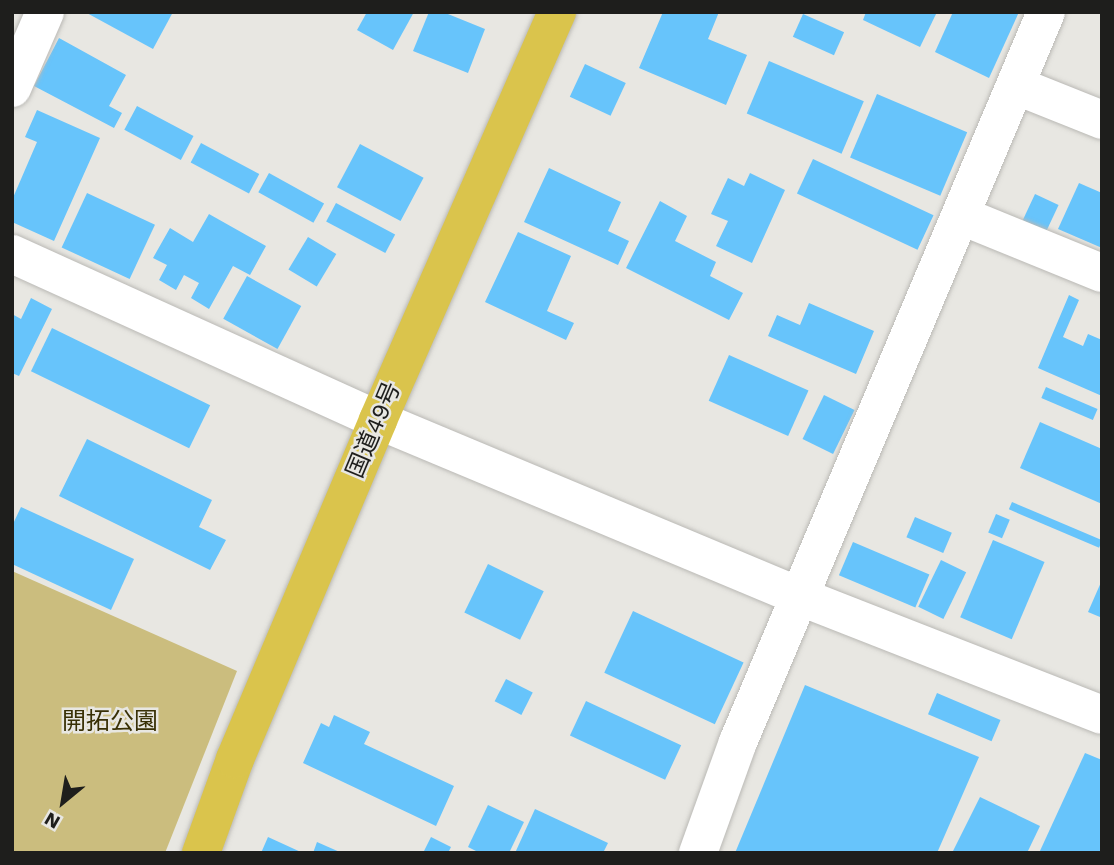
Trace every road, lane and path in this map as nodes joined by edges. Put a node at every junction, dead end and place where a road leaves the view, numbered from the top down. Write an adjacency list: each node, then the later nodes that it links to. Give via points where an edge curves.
1 (45, 12): 4 (street)
2 (557, 12): 10 (highway, 国道49号)
3 (1046, 12): 5 (street)
4 (15, 73)
5 (1017, 86): 6 (street); 7 (street)
6 (1102, 120)
7 (962, 216): 9 (street); 11 (street)
8 (12, 254): 10 (street)
9 (1102, 273)
10 (378, 420): 11 (street); 13 (highway, 国道49号, via 235,759)
11 (801, 597): 12 (street); 14 (street, via 738,742)
12 (1102, 715)
13 (201, 853)
14 (698, 853)

